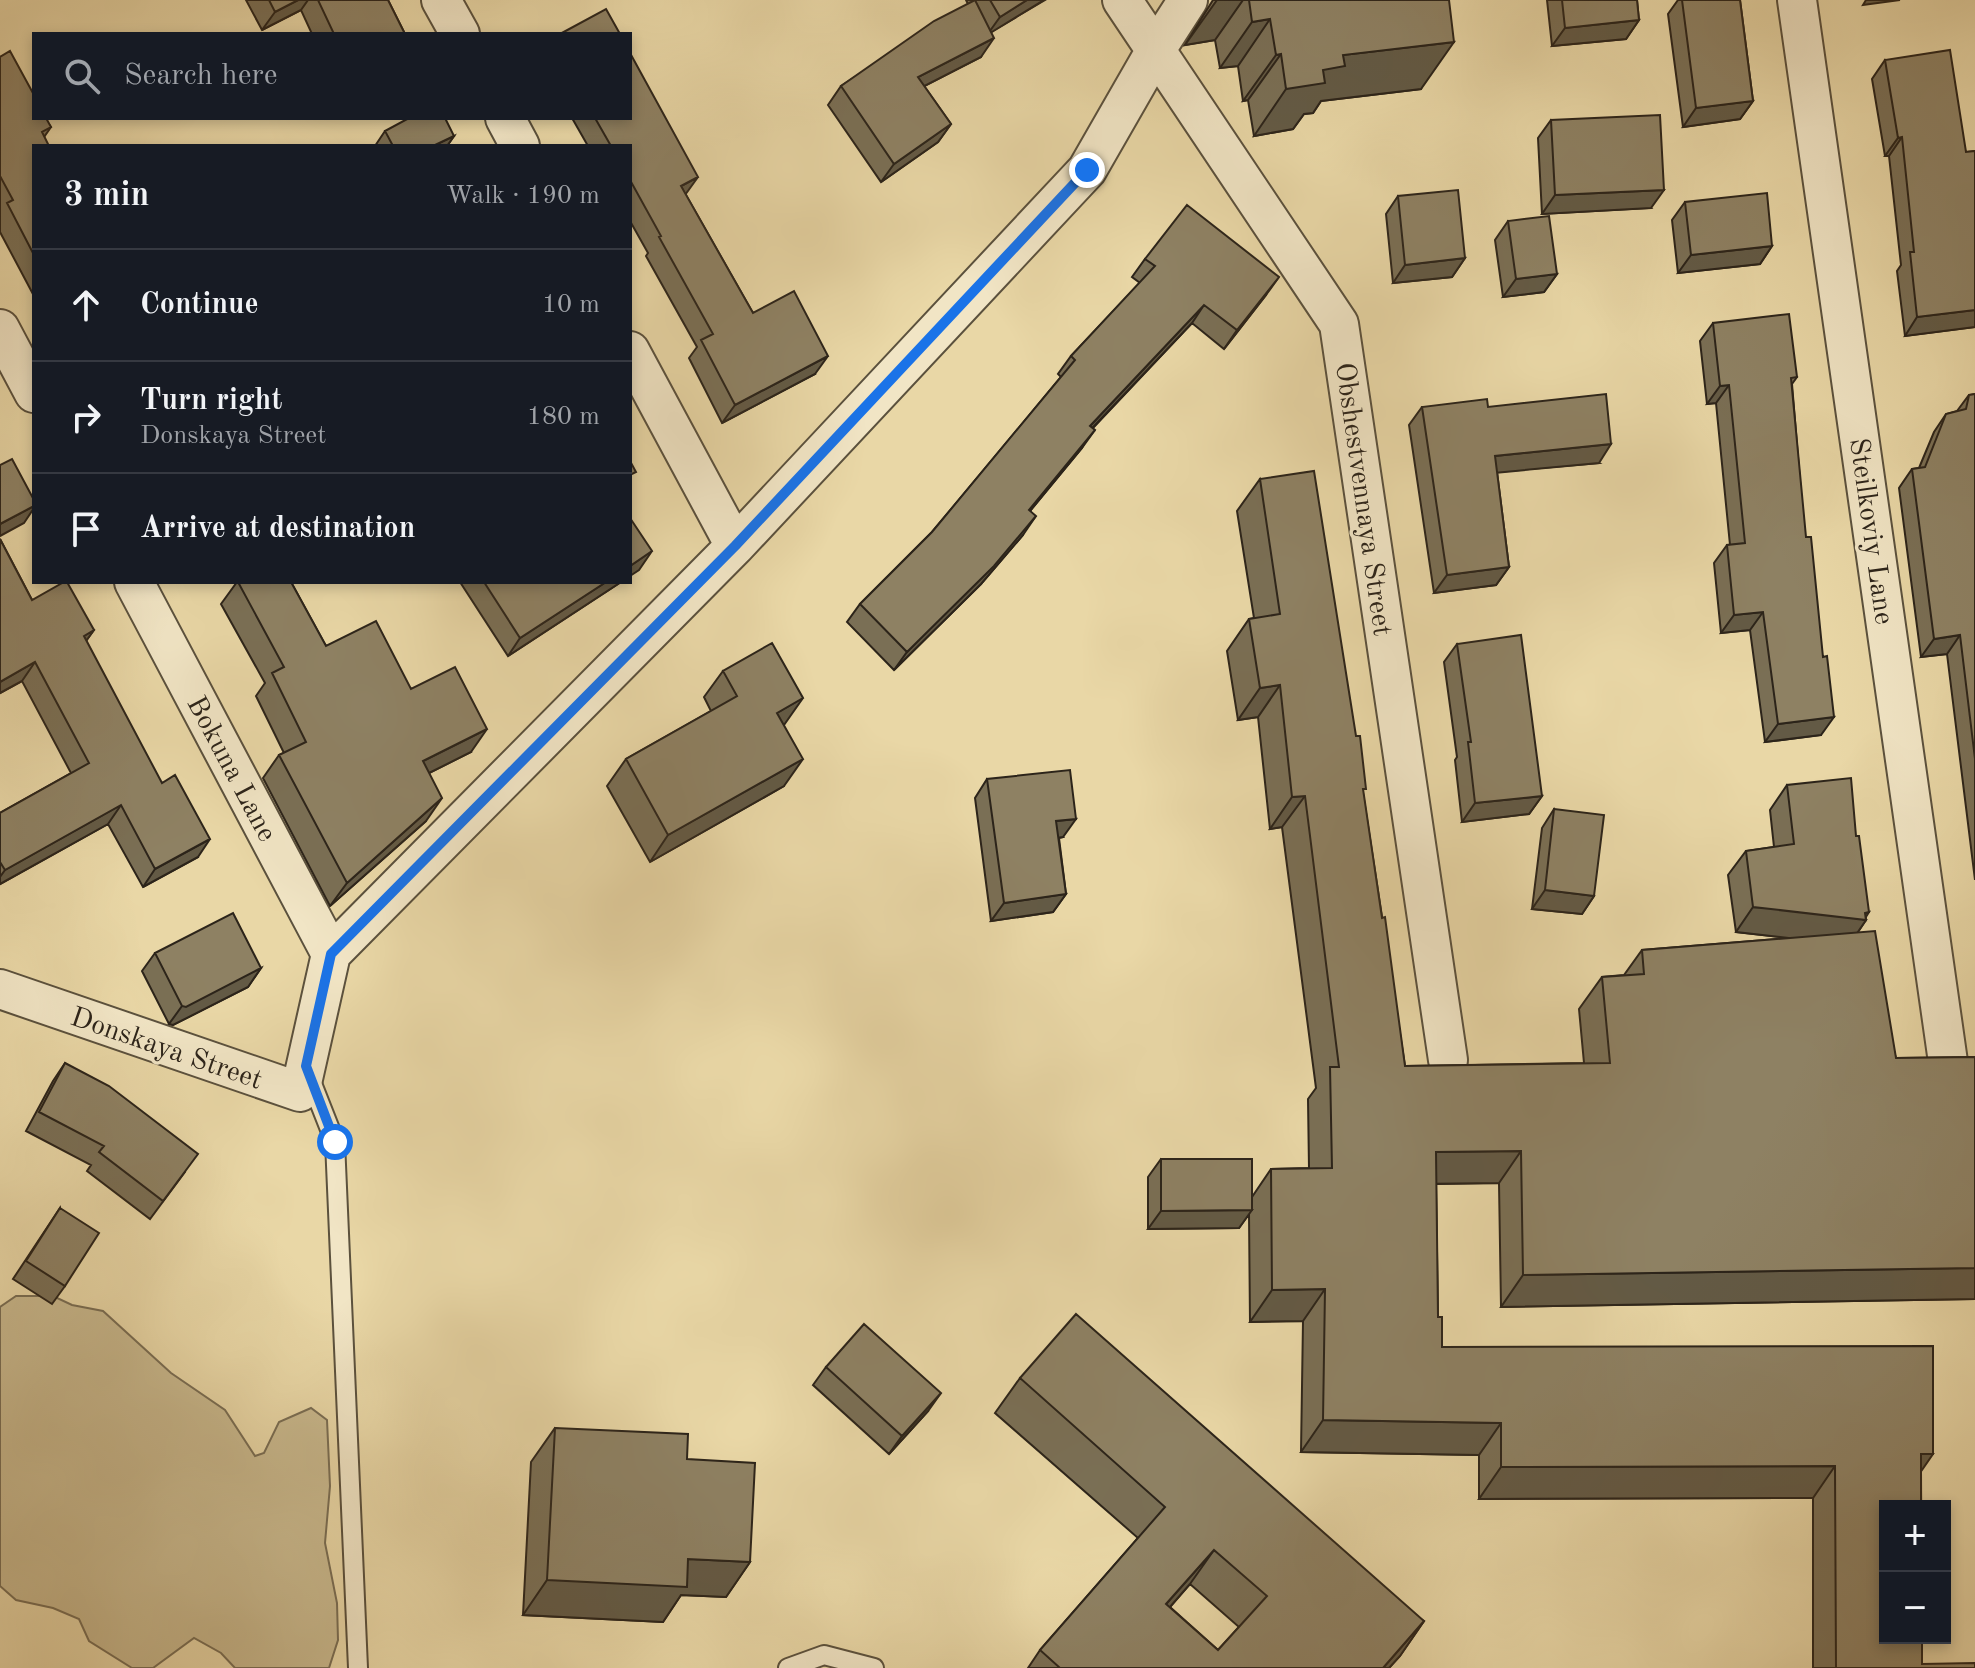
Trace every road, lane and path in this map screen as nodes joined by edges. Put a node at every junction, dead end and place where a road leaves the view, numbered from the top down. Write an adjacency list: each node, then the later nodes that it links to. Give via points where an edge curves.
1 (441, 0): 5 (street)
2 (1122, 0): 6 (street, Obshestvennaya Street)
3 (1188, 0): 6 (street)
4 (1797, 0): 17 (street, Steilkoviy Lane)
5 (459, 32)
6 (1157, 48): 12 (street, via 1087,170); 16 (street, Obshestvennaya Street, via 1339,324)
7 (506, 120): 8 (street)
8 (519, 144)
9 (0, 329): 11 (street)
10 (632, 355): 12 (street)
11 (32, 389)
12 (735, 546): 14 (street)
13 (135, 584): 14 (street, Bokuna Lane)
14 (331, 954): 18 (street, Donskaya Street)
15 (0, 989): 18 (street, Donskaya Street, via 300,1092)
16 (1448, 1060)
17 (1948, 1062)
18 (306, 1066): 19 (lane, via 335,1142)
19 (358, 1668)
20 (788, 1668): 21 (lane, via 824,1655)
21 (874, 1668)

